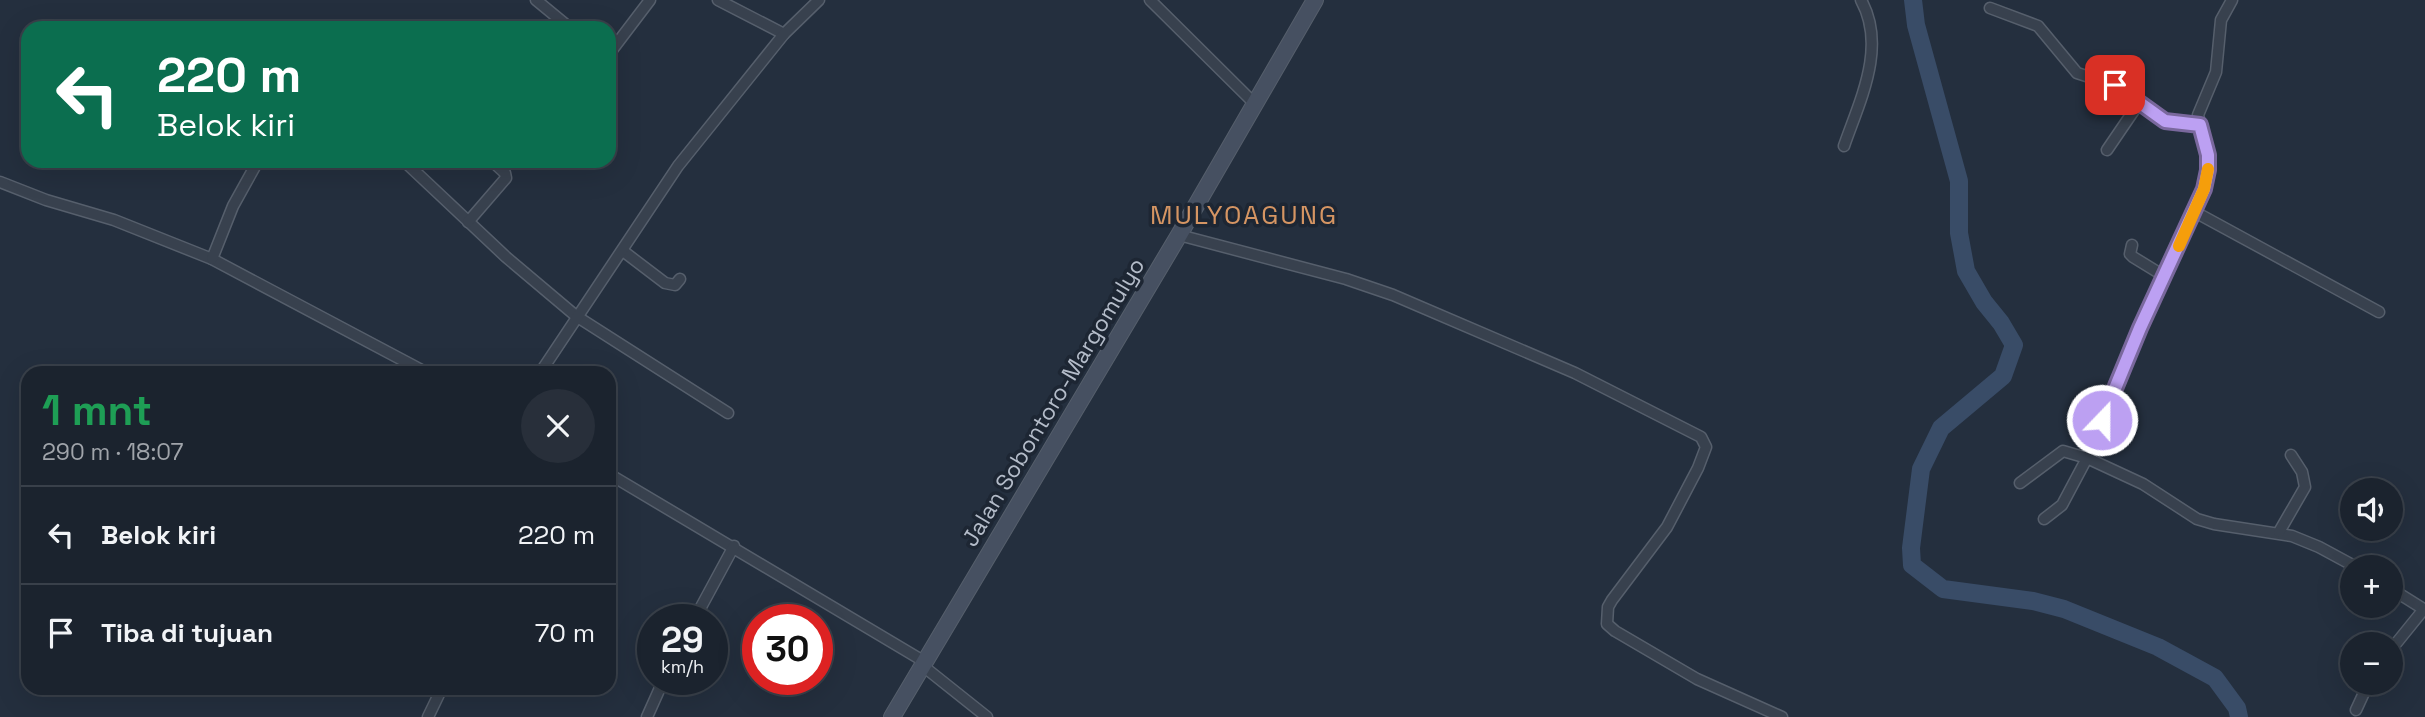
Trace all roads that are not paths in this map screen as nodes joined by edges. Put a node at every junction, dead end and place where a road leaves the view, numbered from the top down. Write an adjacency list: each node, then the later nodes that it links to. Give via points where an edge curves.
1 (536, 0): 10 (street)
2 (650, 0): 12 (street)
3 (718, 0): 11 (street)
4 (819, 0): 11 (street)
5 (1150, 0): 13 (street)
6 (1315, 0): 13 (street, Jalan Sobontoro-Margomulyo)
7 (1861, 0): 16 (street, via 1868,17 1871,64)
8 (2232, 0): 15 (street, via 2219,28 2217,65 2199,112)
9 (1990, 8): 14 (street, via 2038,26 2076,72 2120,87)
10 (561, 21)
11 (783, 34): 26 (street, via 678,166)
12 (616, 45)
13 (1254, 103): 24 (street, Jalan Sobontoro-Margomulyo)
14 (2139, 103): 15 (street, via 2165,121); 17 (street)
15 (2200, 125): 22 (street, via 2208,170)
16 (1844, 146)
17 (2106, 150)
18 (254, 168): 27 (street)
19 (411, 168): 23 (street)
20 (500, 168): 23 (street, via 506,178)
21 (0, 182): 27 (street)
22 (2194, 212): 28 (street); 30 (street)
23 (468, 222): 31 (street)
24 (1179, 235): 47 (street, Jalan Sobontoro-Margomulyo); 56 (street, via 1393,295 1575,373 1701,436 1706,447 1698,468 1667,527 1612,600 1607,624 1688,674)
25 (2132, 245): 28 (street, via 2133,257)
26 (622, 251): 29 (street, via 665,283 675,285); 31 (street)
27 (212, 259): 32 (street)
28 (2164, 276): 36 (street)
29 (680, 279)
30 (2379, 312)
31 (576, 316): 33 (street); 34 (street)
32 (414, 366)
33 (544, 366)
34 (728, 413)
35 (2291, 455): 40 (street, via 2305,486)
36 (2087, 458): 38 (street, via 2060,452); 39 (street, via 2062,505); 40 (street, via 2143,484 2197,519)
37 (616, 478): 41 (street)
38 (2020, 483)
39 (2044, 519)
40 (2279, 532): 42 (street)
41 (734, 547): 44 (street); 47 (street)
42 (2340, 558)
43 (2403, 596): 45 (street)
44 (703, 604)
45 (2424, 609): 46 (street)
46 (2403, 635)
47 (924, 664): 54 (street, Jalan Sobontoro-Margomulyo); 55 (street)
48 (439, 695): 52 (street)
49 (657, 695): 53 (street)
50 (2363, 695): 51 (street)
51 (2356, 710)
52 (428, 717)
53 (647, 717)
54 (892, 717)
55 (987, 717)
56 (1782, 717)

